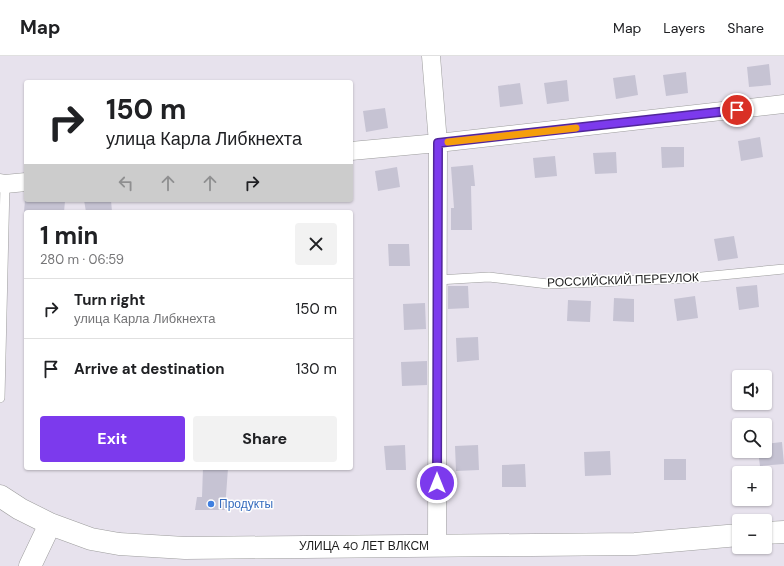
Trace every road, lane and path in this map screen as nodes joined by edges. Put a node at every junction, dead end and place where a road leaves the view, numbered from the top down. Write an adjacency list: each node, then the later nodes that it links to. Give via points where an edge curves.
1 (431, 56): 3 (street)
2 (784, 104): 3 (street)
3 (438, 143): 4 (street); 8 (street)
4 (353, 151)
5 (24, 182): 6 (street)
6 (3, 184): 9 (lane)
7 (784, 269): 8 (lane, РОССИЙСКИЙ ПЕРЕУЛОК, via 691,278 548,284 489,277)
8 (437, 280): 15 (street)
9 (0, 398)
10 (0, 496): 11 (street, УЛИЦА 40 ЛЕТ ВЛКСМ)
11 (50, 524): 15 (street, УЛИЦА 40 ЛЕТ ВЛКСМ, via 91,539 119,544 185,548); 16 (street)
12 (784, 532): 13 (street)
13 (772, 533)
14 (732, 537): 15 (street, УЛИЦА 40 ЛЕТ ВЛКСМ, via 635,544)
15 (437, 546)
16 (30, 566)

